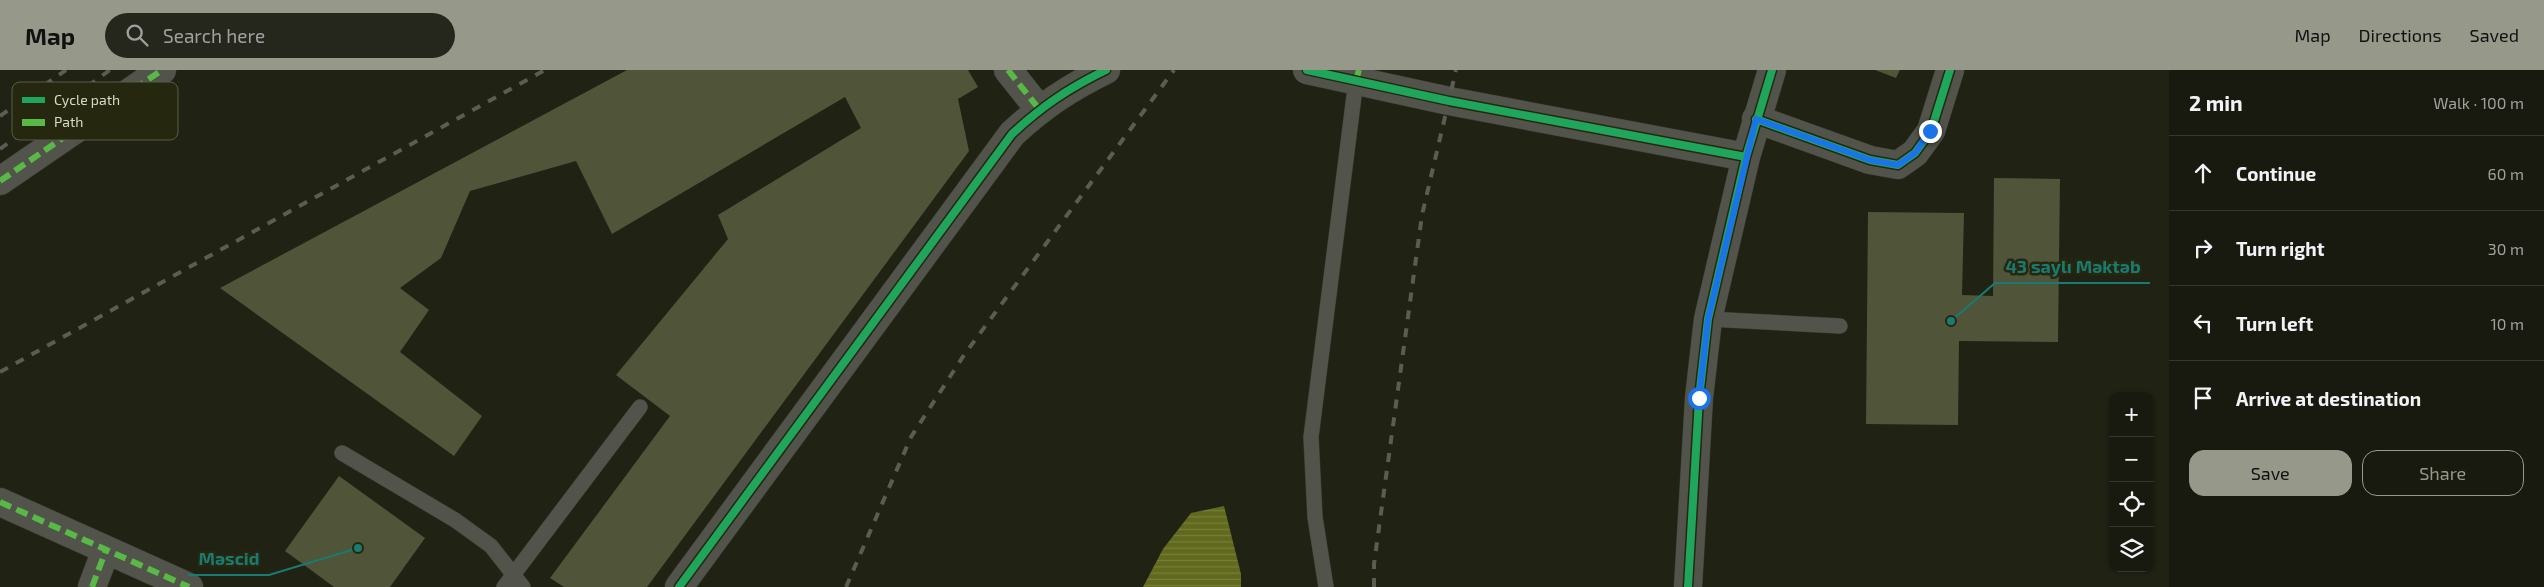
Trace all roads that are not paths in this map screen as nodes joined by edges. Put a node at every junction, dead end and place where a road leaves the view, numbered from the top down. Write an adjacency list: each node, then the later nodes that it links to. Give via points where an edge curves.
1 (162, 70): 8 (street)
2 (1008, 70): 9 (street)
3 (1106, 70): 9 (street)
4 (1307, 70): 7 (street)
5 (1772, 70): 10 (street)
6 (1950, 70): 10 (street, via 1930,131 1915,153 1898,165 1870,160)
7 (1357, 75): 12 (street, via 1458,102); 26 (lane, via 1311,437 1315,517)
8 (144, 82)
9 (1039, 108): 25 (street, via 1012,134 985,168)
10 (1756, 119): 12 (street)
11 (60, 140): 13 (street)
12 (1746, 157): 14 (street)
13 (0, 181)
14 (1708, 319): 15 (lane); 27 (street, via 1699,398)
15 (1840, 326)
16 (640, 407): 20 (lane)
17 (342, 453): 20 (lane, via 462,525 491,546)
18 (0, 502): 19 (street)
19 (106, 550): 21 (street); 22 (street)
20 (513, 574): 23 (lane); 24 (lane)
21 (92, 587)
22 (189, 587)
23 (504, 587)
24 (523, 587)
25 (679, 587)
26 (1326, 587)
27 (1688, 587)

